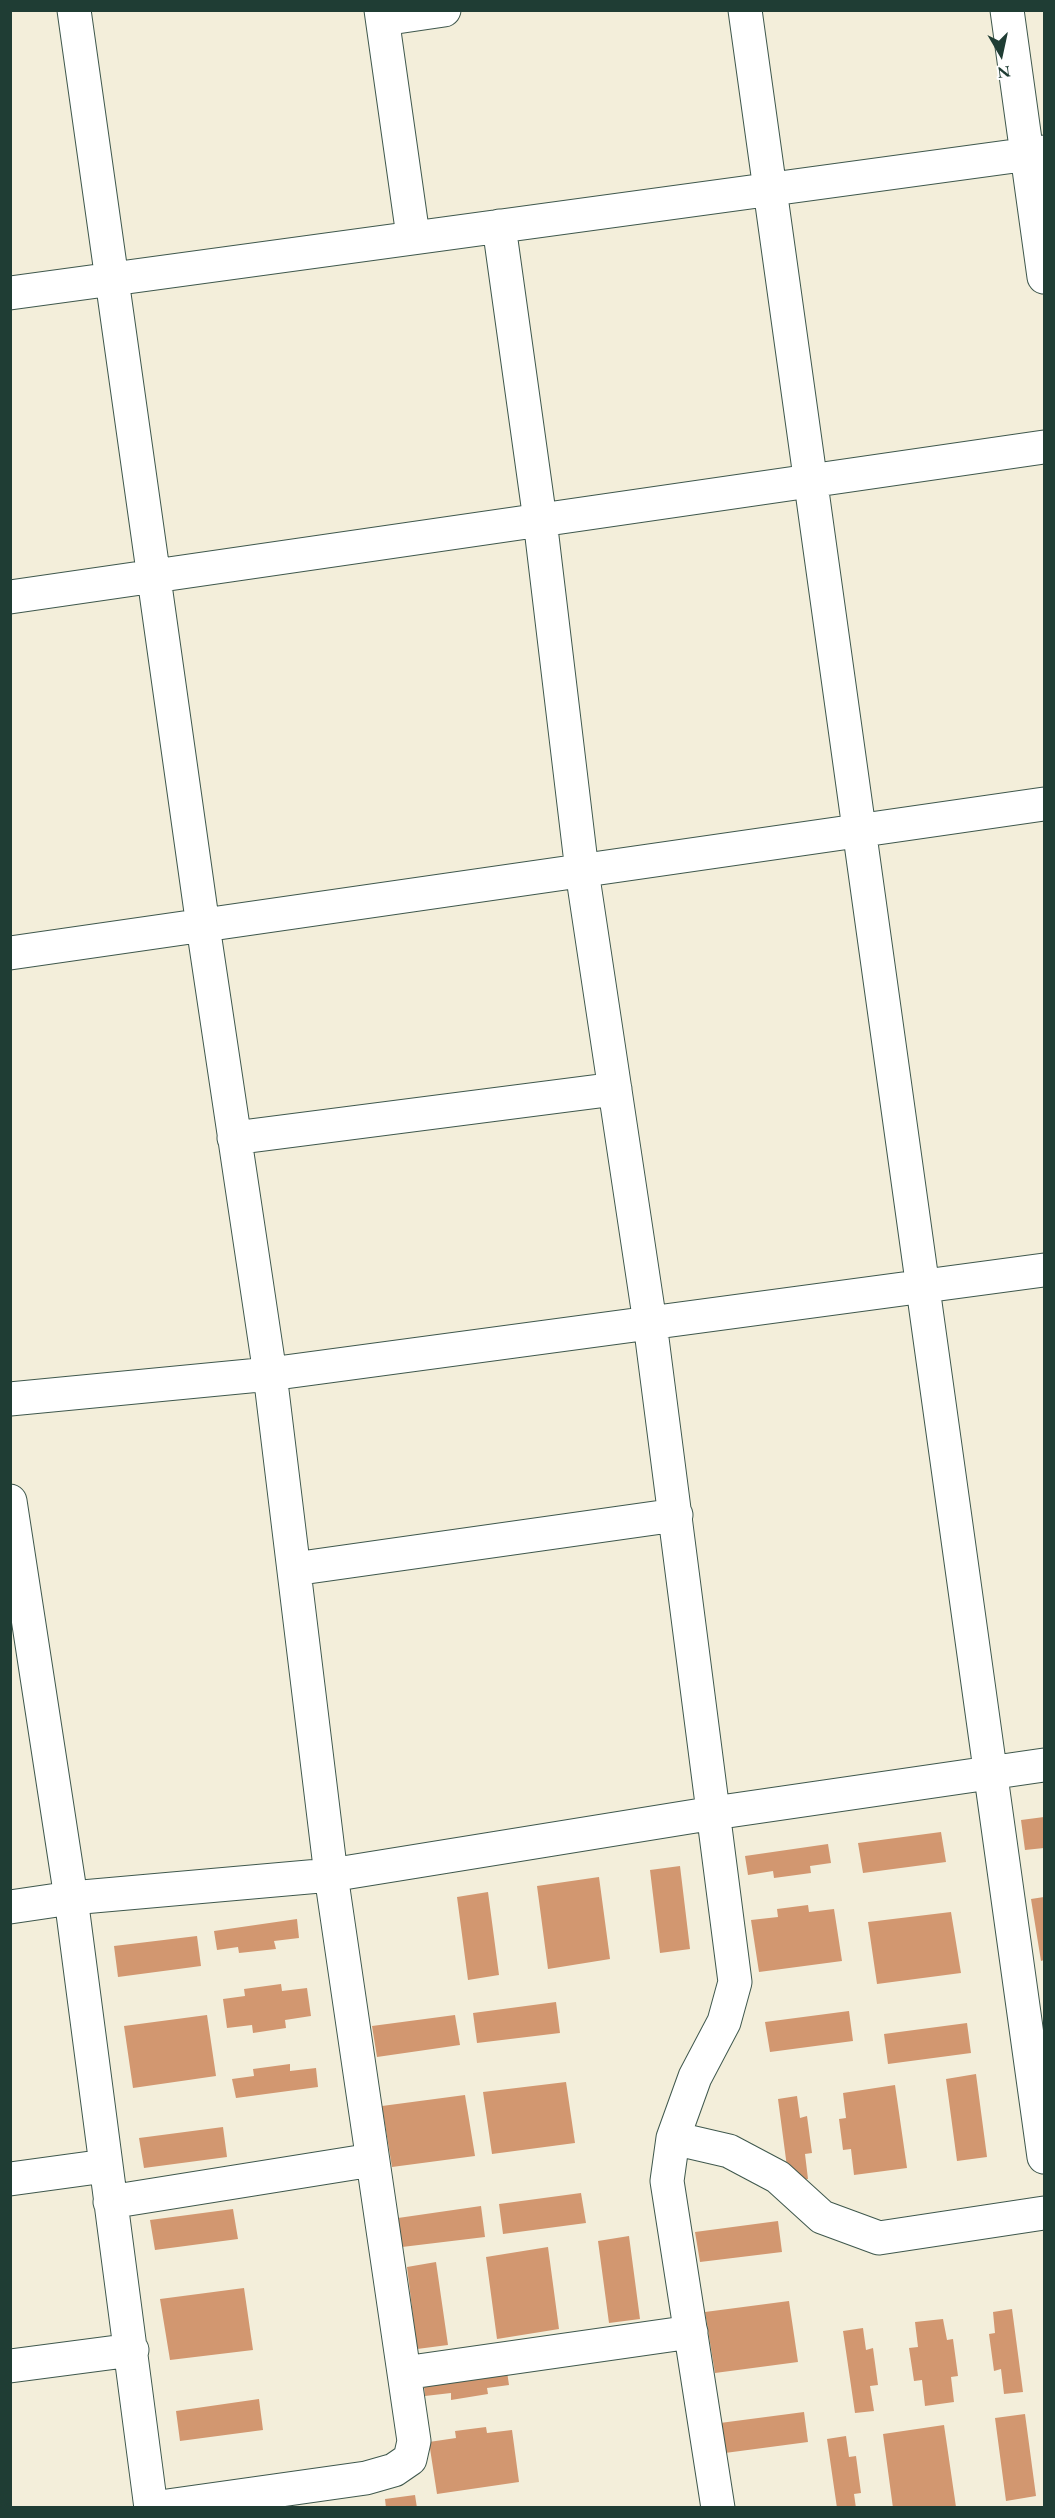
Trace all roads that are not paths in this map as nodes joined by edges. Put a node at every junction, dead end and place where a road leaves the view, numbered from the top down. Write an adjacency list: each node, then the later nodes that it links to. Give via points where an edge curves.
1 (74, 10): 11 (street)
2 (444, 10): 5 (street)
3 (745, 10): 7 (street)
4 (1007, 10): 6 (street)
5 (382, 15): 9 (street)
6 (1036, 153): 7 (street); 10 (street)
7 (770, 191): 8 (street); 14 (street)
8 (499, 226): 9 (street); 15 (street)
9 (413, 236): 11 (street)
10 (1044, 277)
11 (114, 281): 12 (street); 16 (street)
12 (10, 293)
13 (1044, 447): 14 (street)
14 (811, 481): 15 (street); 19 (street)
15 (540, 520): 16 (street); 20 (street)
16 (154, 575): 17 (street); 21 (street)
17 (10, 597)
18 (1044, 804): 19 (street)
19 (859, 831): 20 (street); 26 (street)
20 (582, 871): 21 (street); 23 (street)
21 (203, 926): 22 (street); 24 (street)
22 (10, 953)
23 (615, 1089): 24 (street); 27 (street)
24 (234, 1138): 28 (street)
25 (1044, 1270): 26 (street)
26 (923, 1287): 27 (street); 35 (street)
27 (651, 1323): 28 (street); 31 (street)
28 (270, 1374): 29 (street); 32 (street)
29 (10, 1399)
30 (10, 1501): 33 (street)
31 (676, 1515): 32 (street); 36 (street)
32 (294, 1569): 37 (street)
33 (22, 1659): 38 (street)
34 (1044, 1765): 35 (street)
35 (991, 1774): 36 (street); 40 (street)
36 (714, 1813): 37 (street); 41 (street, via 735,1982 724,2022 695,2077)
37 (331, 1875): 38 (street); 43 (street)
38 (71, 1898): 39 (street); 44 (street)
39 (10, 1906)
40 (1039, 2070): 42 (street)
41 (673, 2138): 47 (street, via 729,2151 778,2177 822,2217 879,2238); 48 (street, via 667,2181)
42 (1044, 2157)
43 (372, 2160): 46 (street); 51 (street)
44 (105, 2166): 45 (street); 46 (street)
45 (10, 2179)
46 (110, 2202): 49 (street)
47 (1044, 2213)
48 (691, 2332): 51 (street); 53 (street)
49 (132, 2350): 50 (street); 52 (street)
50 (10, 2366)
51 (404, 2373): 52 (street, via 414,2441 410,2459 394,2470 366,2478)
52 (152, 2508)
53 (718, 2508)

